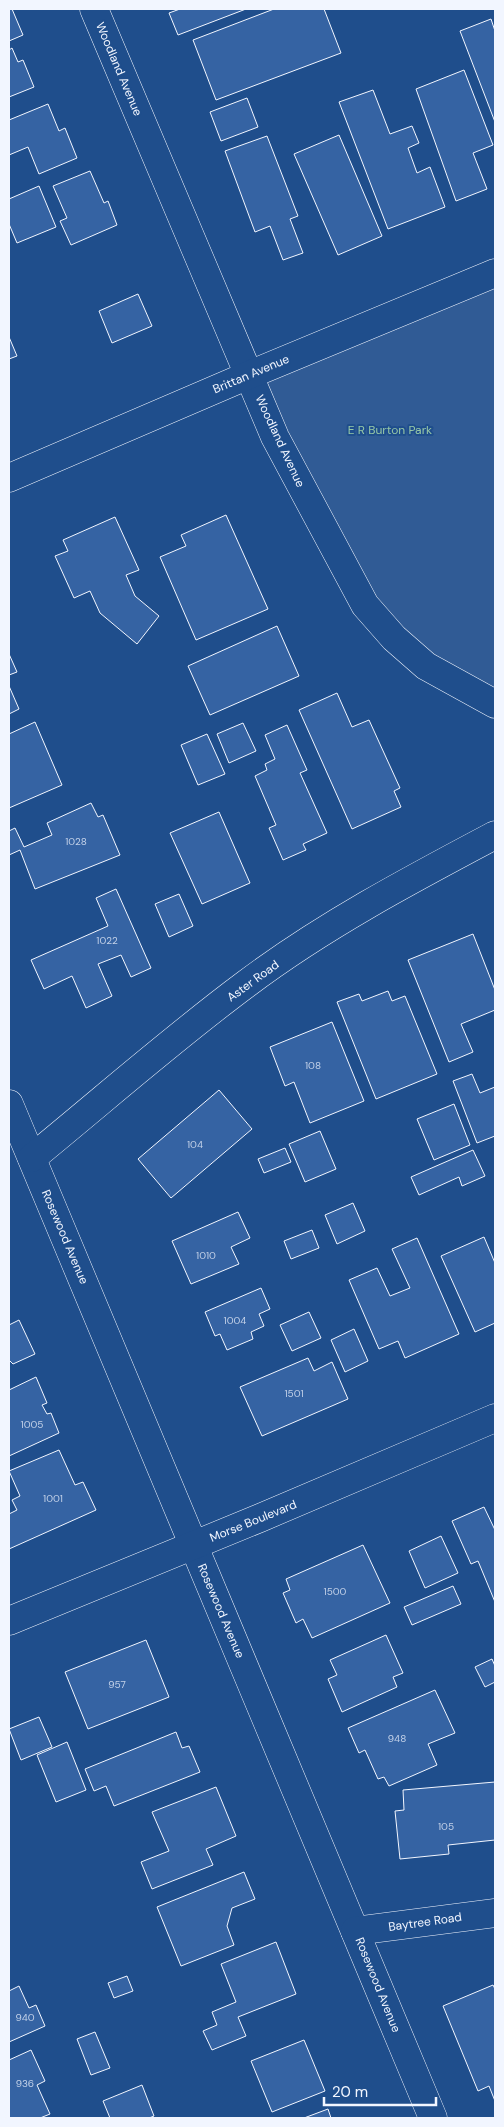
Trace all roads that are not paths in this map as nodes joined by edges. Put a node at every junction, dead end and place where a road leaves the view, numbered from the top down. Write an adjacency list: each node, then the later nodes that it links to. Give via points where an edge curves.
1 (94, 9): 3 (street, Woodland Avenue)
2 (495, 273): 3 (street, Brittan Avenue)
3 (249, 375): 4 (street, Brittan Avenue); 5 (street, Woodland Avenue, via 275,437 365,605 394,638 426,666)
4 (9, 478)
5 (495, 704)
6 (495, 834): 8 (street, Aster Road, via 362,908 246,984)
7 (9, 1104): 8 (street, Rosewood Avenue)
8 (32, 1158): 10 (street, Rosewood Avenue)
9 (495, 1418): 10 (street, Morse Boulevard)
10 (193, 1545): 11 (street, Morse Boulevard); 13 (street, Rosewood Avenue)
11 (9, 1621)
12 (495, 1913): 13 (street, Baytree Road)
13 (356, 1931): 14 (street, Rosewood Avenue)
14 (433, 2118)

